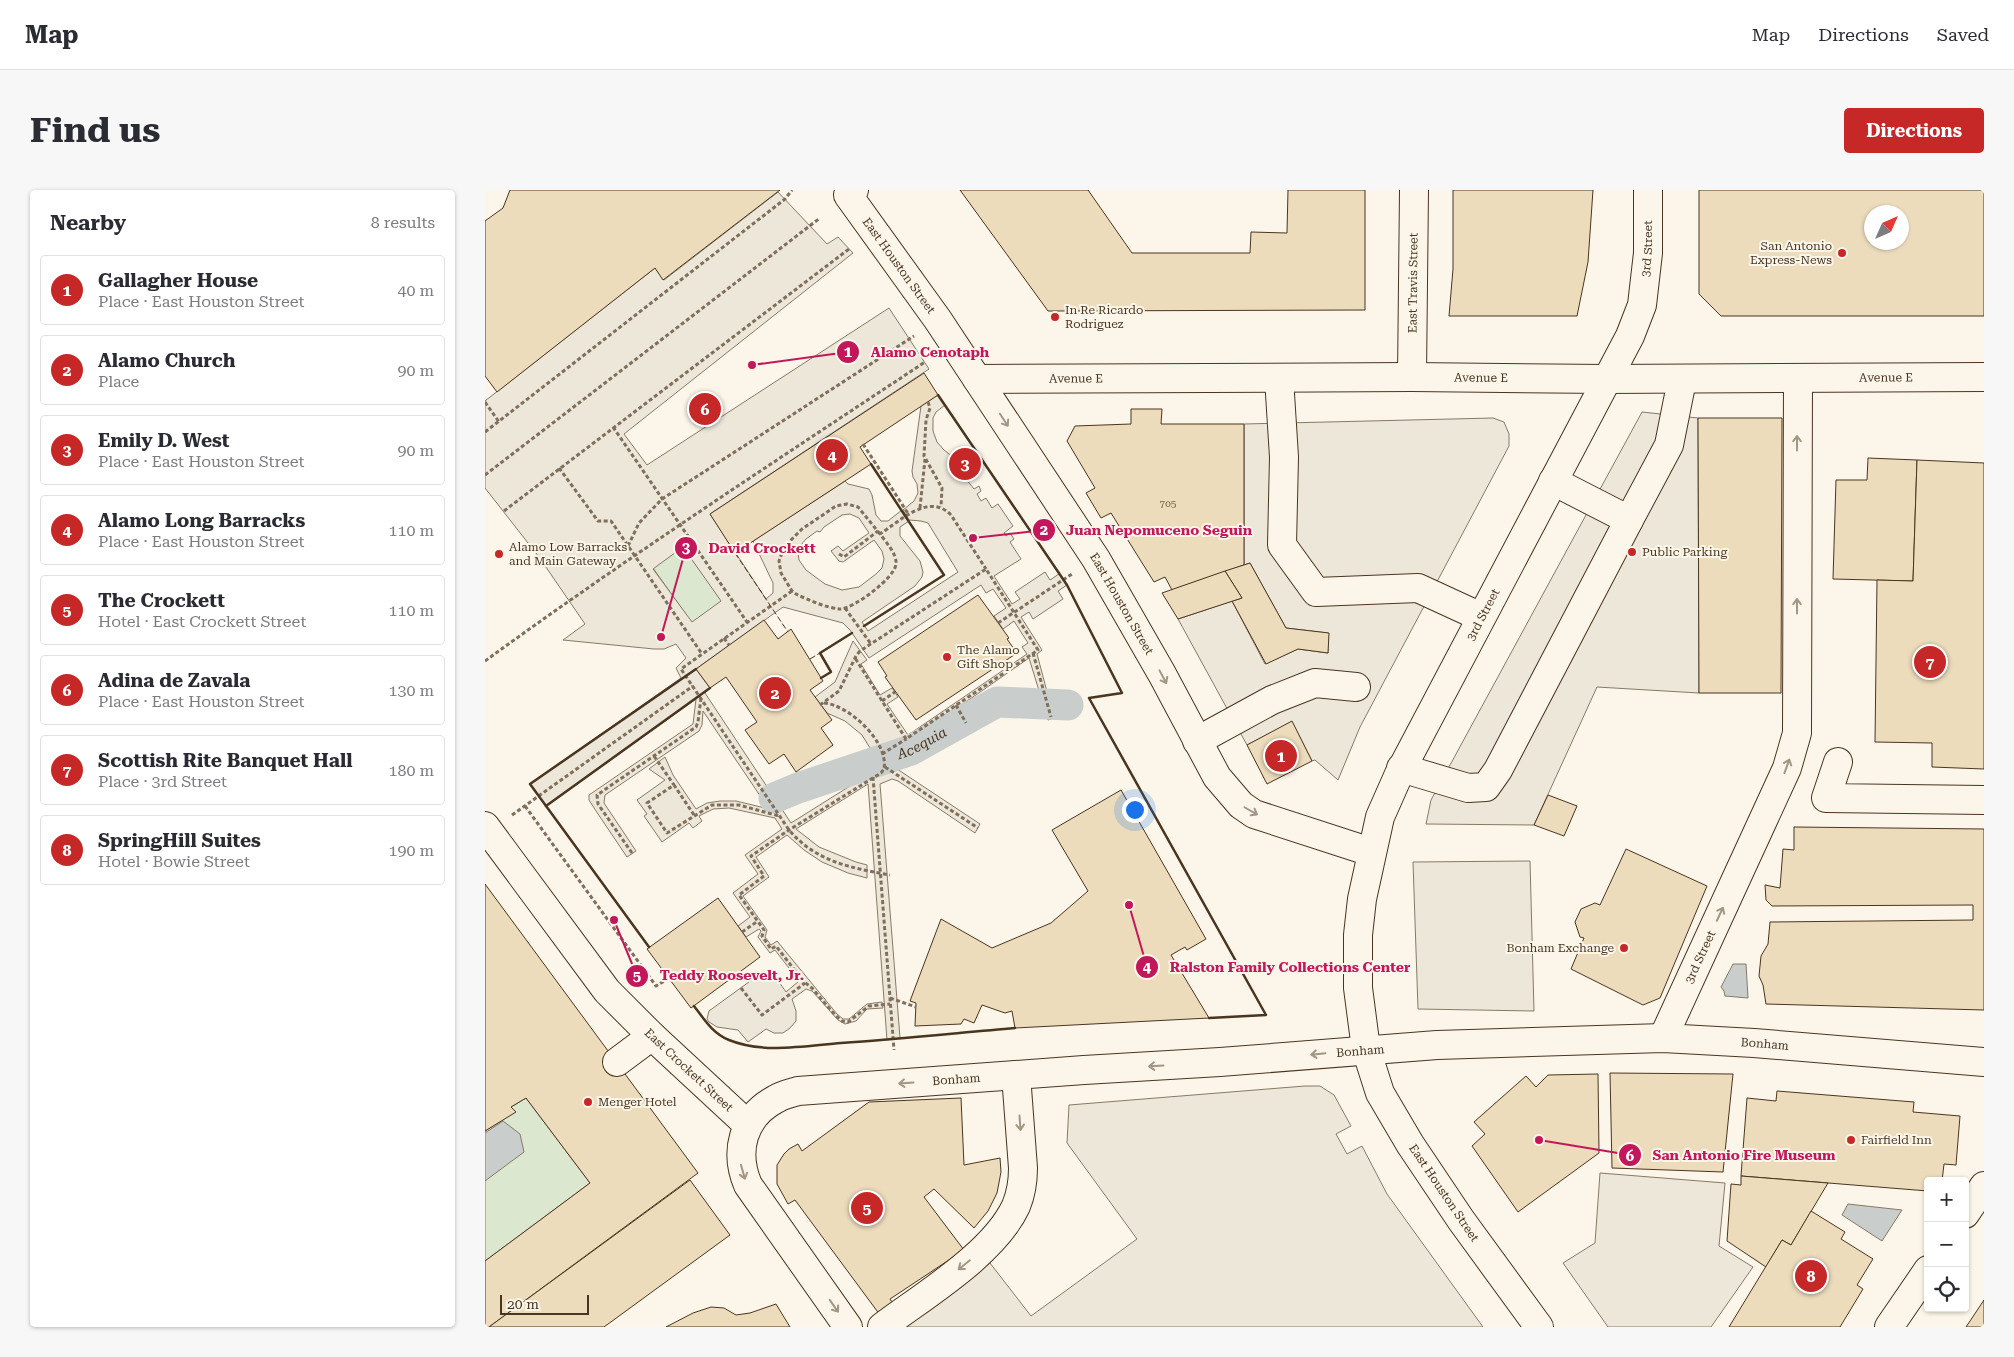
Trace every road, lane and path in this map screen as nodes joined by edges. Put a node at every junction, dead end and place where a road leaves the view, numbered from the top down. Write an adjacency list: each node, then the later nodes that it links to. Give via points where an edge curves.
1 (792, 190): 18 (path, via 785,200)
2 (1414, 190): 9 (main road, East Travis Street)
3 (1648, 190): 14 (main road, 3rd Street, via 1648,253 1641,304 1630,336)
4 (851, 192): 7 (main road, East Houston Street)
5 (819, 218): 24 (path)
6 (849, 249): 19 (path)
7 (938, 320): 13 (main road, East Houston Street); 26 (path)
8 (925, 362): 32 (path)
9 (1412, 377): 11 (main road, Avenue E); 14 (main road, Avenue E)
10 (1984, 377): 12 (main road, Avenue E)
11 (1279, 378): 13 (main road, Avenue E); 42 (main road, via 1285,457 1282,544 1316,592 1418,588)
12 (1798, 378): 15 (main road, Avenue E); 89 (main road, 3rd Street, one-way to 12, via 1787,768 1797,733)
13 (977, 379): 37 (main road, East Houston Street, one-way to 37)
14 (1606, 380): 15 (main road, Avenue E); 25 (main road, 3rd Street)
15 (1682, 380): 31 (main road, via 1669,445)
16 (485, 402): 18 (path)
17 (928, 402): 22 (path)
18 (499, 422): 20 (path)
19 (613, 427): 23 (path); 26 (path)
20 (485, 432)
21 (863, 444): 30 (path)
22 (925, 459): 27 (path, via 942,488); 28 (path)
23 (559, 468): 29 (path); 34 (path, via 598,521 611,521)
24 (485, 475)
25 (1553, 481): 31 (main road); 42 (main road, 3rd Street)
26 (662, 498): 32 (path); 34 (path, via 639,523)
27 (941, 507): 28 (path); 38 (path, via 951,515)
28 (919, 508): 30 (path)
29 (504, 511)
30 (909, 514): 33 (path)
31 (1629, 520): 66 (main road, via 1498,770 1486,787 1467,788)
32 (680, 525): 36 (path); 43 (path)
33 (879, 533): 35 (path, via 844,557); 39 (path, via 858,507 836,506 802,529 783,550 779,561 781,573); 40 (path, via 895,557 894,572 883,584)
34 (628, 546): 36 (path)
35 (839, 554)
36 (635, 555): 49 (path); 51 (path)
37 (1096, 559): 41 (path); 61 (main road, East Houston Street, one-way to 61)
38 (986, 569): 41 (path); 46 (path)
39 (792, 591): 40 (path, via 810,600); 43 (path)
40 (845, 608): 46 (path)
41 (1013, 613): 44 (path); 48 (path, via 1038,650)
42 (1481, 617): 66 (main road, 3rd Street)
43 (747, 622): 45 (path)
44 (998, 623)
45 (724, 638): 47 (path); 49 (path)
46 (871, 644): 50 (path)
47 (729, 645)
48 (1033, 653): 57 (path); 58 (path)
49 (701, 654): 52 (path, via 681,669)
50 (855, 658): 56 (path); 62 (path, via 839,691 822,704 836,706 858,720 872,734)
51 (485, 661)
52 (693, 686): 55 (path); 70 (path)
53 (1356, 687): 61 (main road, via 1315,683 1272,700)
54 (895, 692): 56 (path)
55 (701, 698): 63 (path, via 696,727); 72 (path)
56 (882, 701): 60 (path)
57 (956, 706): 59 (path); 60 (path)
58 (1051, 717)
59 (967, 723)
60 (906, 739): 62 (path)
61 (1197, 741): 76 (main road, East Houston Street, one-way to 76, via 1222,784 1254,814)
62 (882, 755): 65 (path)
63 (654, 756): 68 (path); 77 (path, via 596,797)
64 (1838, 762): 69 (main road, via 1826,798)
65 (884, 765): 67 (path, via 881,773); 74 (path)
66 (1401, 768): 76 (main road, 3rd Street, via 1380,817)
67 (873, 777): 75 (path); 78 (path)
68 (674, 785): 71 (path); 71 (path, via 647,803 667,833)
69 (1984, 800)
70 (525, 806): 73 (path); 82 (path, via 656,986)
71 (694, 815): 72 (path, via 708,806 723,804)
72 (779, 816): 75 (path)
73 (487, 828): 88 (main road, East Crockett Street, via 607,991)
74 (978, 828)
75 (789, 830): 78 (path, via 822,856 854,869); 80 (path, via 751,856 764,876 739,894)
76 (1371, 852): 91 (main road, 3rd Street, via 1358,935 1358,988)
77 (632, 853)
78 (880, 874): 79 (path); 85 (path)
79 (890, 875)
80 (758, 921): 81 (path); 83 (path, via 764,930 762,936 771,949 776,946)
81 (742, 932)
82 (669, 978)
83 (805, 983): 84 (path, via 762,1015); 86 (path, via 842,1021 851,1021 869,1006)
84 (741, 988)
85 (890, 998): 86 (path); 87 (path)
86 (891, 1004): 90 (path)
87 (916, 1006)
88 (651, 1036): 92 (main road); 95 (main road, East Crockett Street)
89 (1663, 1038): 91 (main road, Bonham, via 1446,1044); 93 (main road, Bonham, via 1753,1042)
90 (894, 1050)
91 (1366, 1050): 94 (main road, Bonham, one-way to 94); 99 (main road, East Houston Street, via 1380,1093 1410,1144)
92 (617, 1062)
93 (1984, 1062)
94 (1016, 1075): 95 (main road, Bonham, one-way to 95, via 798,1091 776,1098); 98 (main road, one-way to 98, via 1023,1168 1016,1206 999,1230 967,1263)
95 (748, 1125): 97 (main road, one-way to 97, via 741,1148 741,1169 748,1186)
96 (1924, 1276): 100 (main road)
97 (848, 1327)
98 (882, 1327)
99 (1539, 1327)
100 (1889, 1327)

